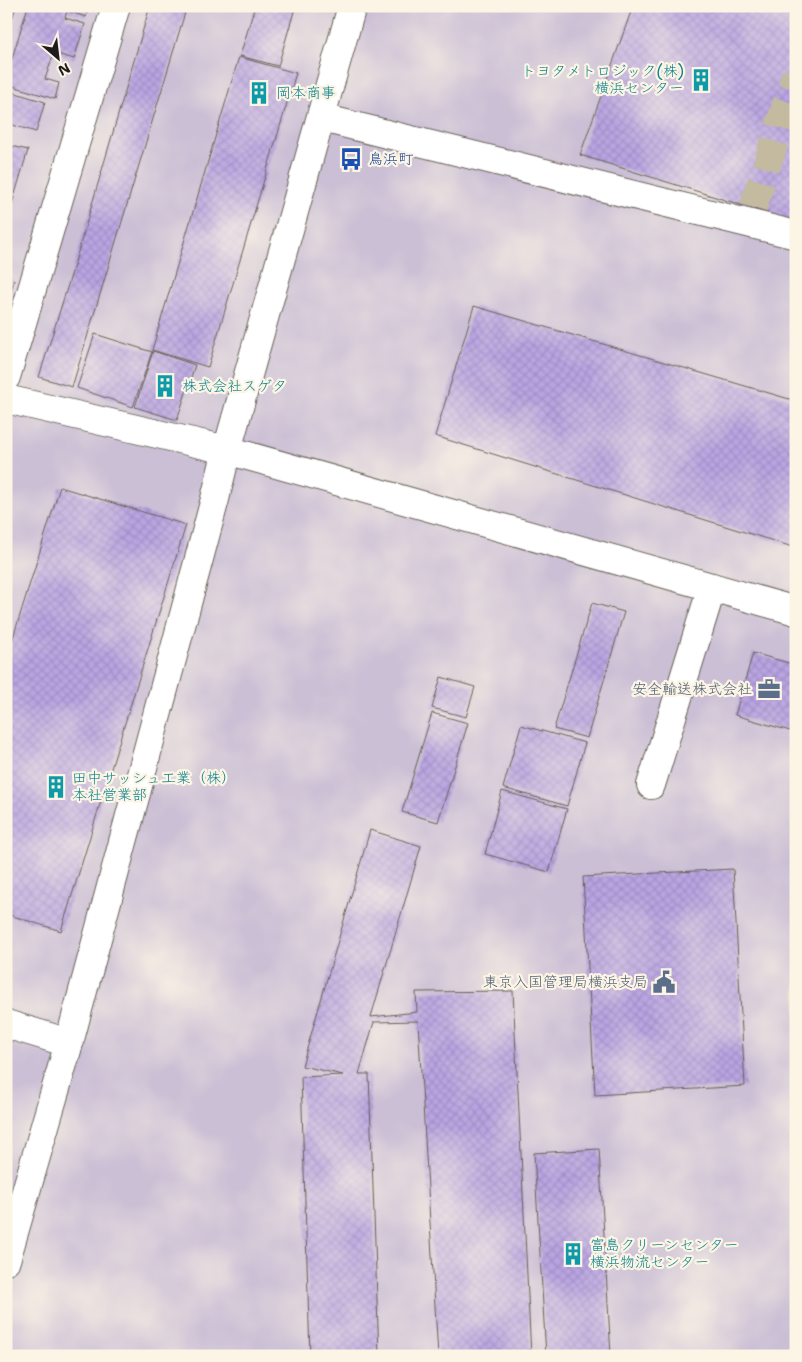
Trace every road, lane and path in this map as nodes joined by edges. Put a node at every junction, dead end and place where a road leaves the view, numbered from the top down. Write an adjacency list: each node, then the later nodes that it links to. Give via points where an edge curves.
1 (116, 6): 5 (street)
2 (349, 7): 3 (street)
3 (322, 118): 4 (street, via 750,215); 7 (street)
4 (796, 235)
5 (6, 377)
6 (6, 399): 7 (street)
7 (227, 450): 8 (street); 12 (street)
8 (712, 587): 9 (street); 10 (street)
9 (796, 611)
10 (651, 785)
11 (6, 1024): 12 (street)
12 (69, 1043): 13 (street)
13 (6, 1260)

